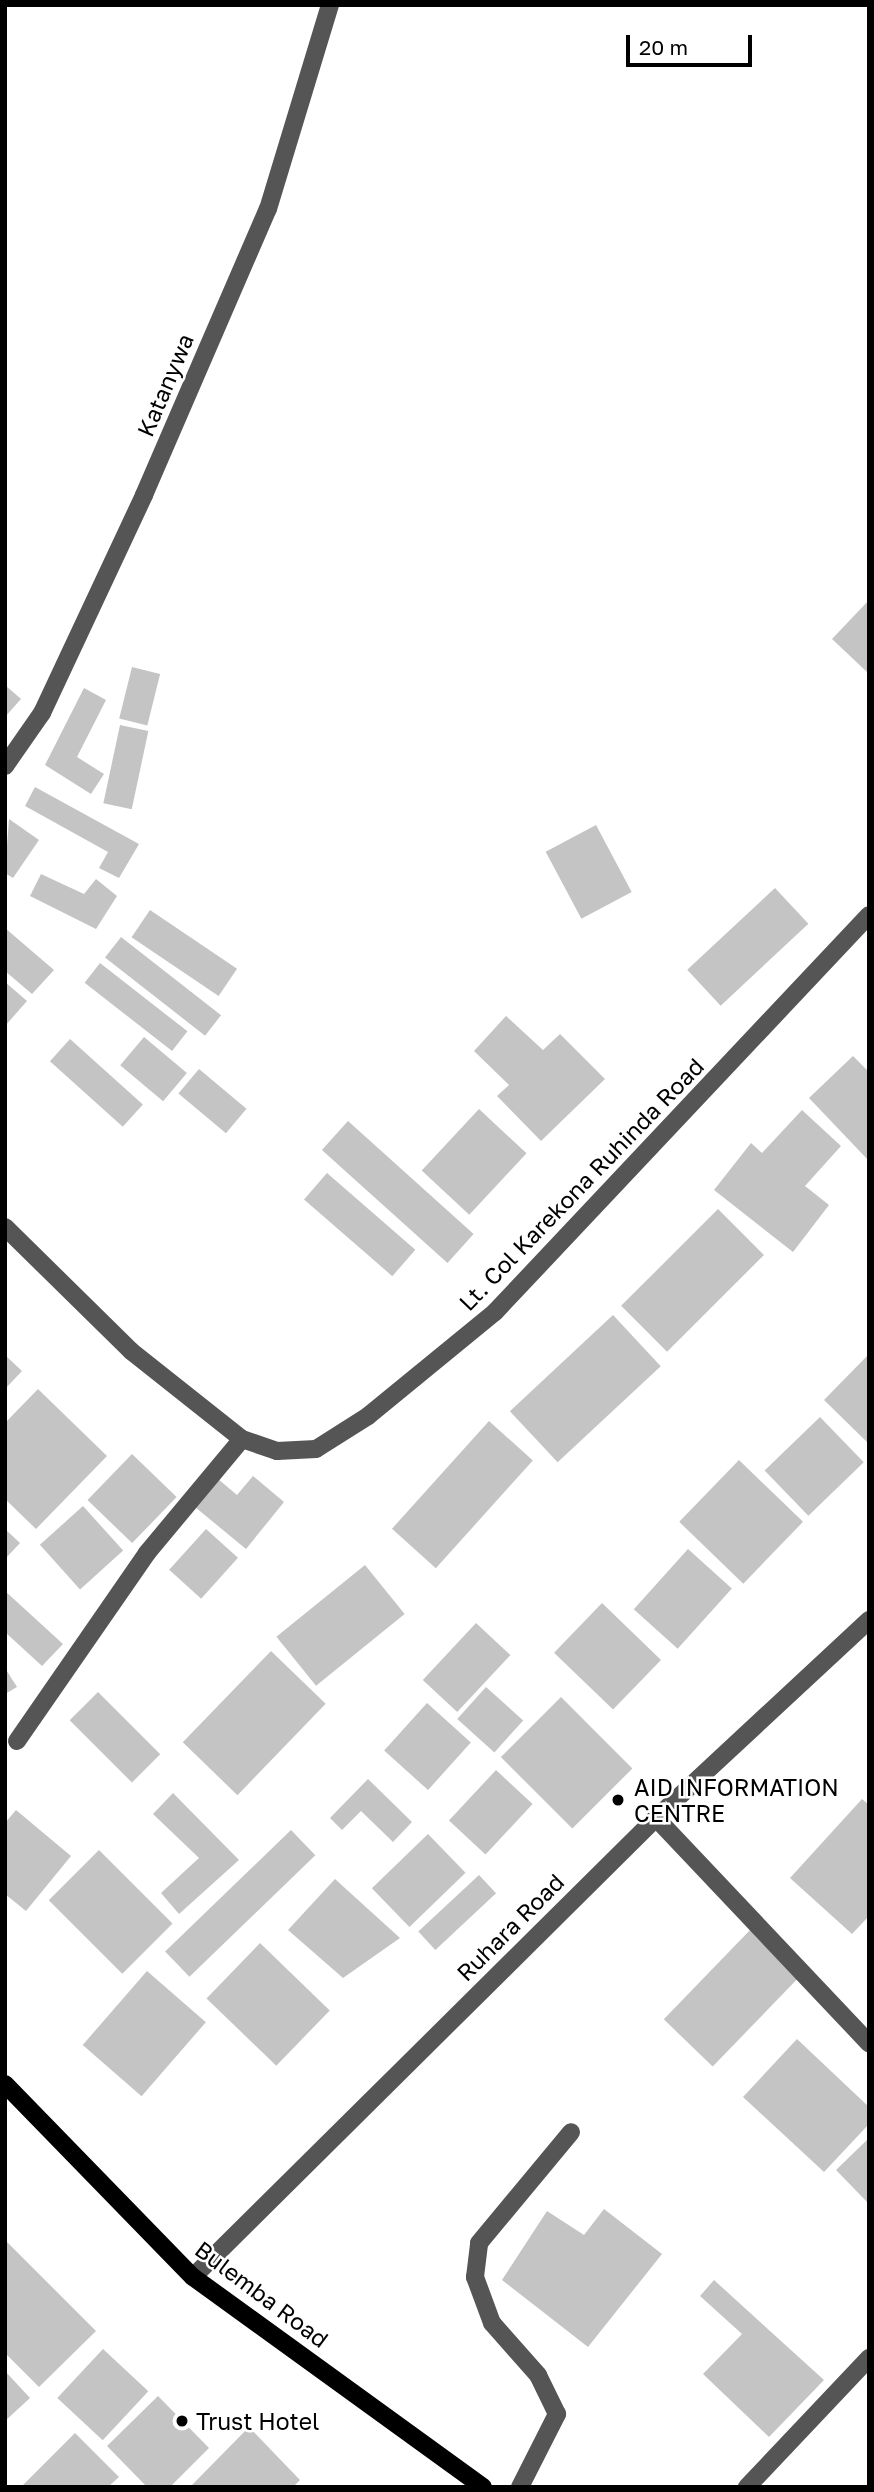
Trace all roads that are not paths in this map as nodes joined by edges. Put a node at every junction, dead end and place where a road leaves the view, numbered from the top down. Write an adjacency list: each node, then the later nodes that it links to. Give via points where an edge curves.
1 (330, 5): 2 (street, Katanywa, via 268,209 144,495 42,713)
2 (5, 766)
3 (869, 915): 5 (street, Lt. Col Karekona Ruhinda Road, via 495,1312 368,1416 316,1448 277,1451)
4 (5, 1227): 5 (street, Lt. Col Karekona Ruhinda Road, via 131,1351)
5 (242, 1439): 7 (street, via 147,1553)
6 (869, 1620): 8 (street, Ruhara Road)
7 (17, 1741)
8 (656, 1818): 9 (street); 12 (street, Ruhara Road)
9 (869, 2043)
10 (5, 2084): 12 (main road, Bulemba Road)
11 (571, 2132): 15 (street, via 479,2243 475,2277 492,2323 538,2375 557,2414)
12 (194, 2277): 14 (main road, Bulemba Road)
13 (869, 2358): 16 (street)
14 (484, 2487)
15 (520, 2487)
16 (747, 2487)

